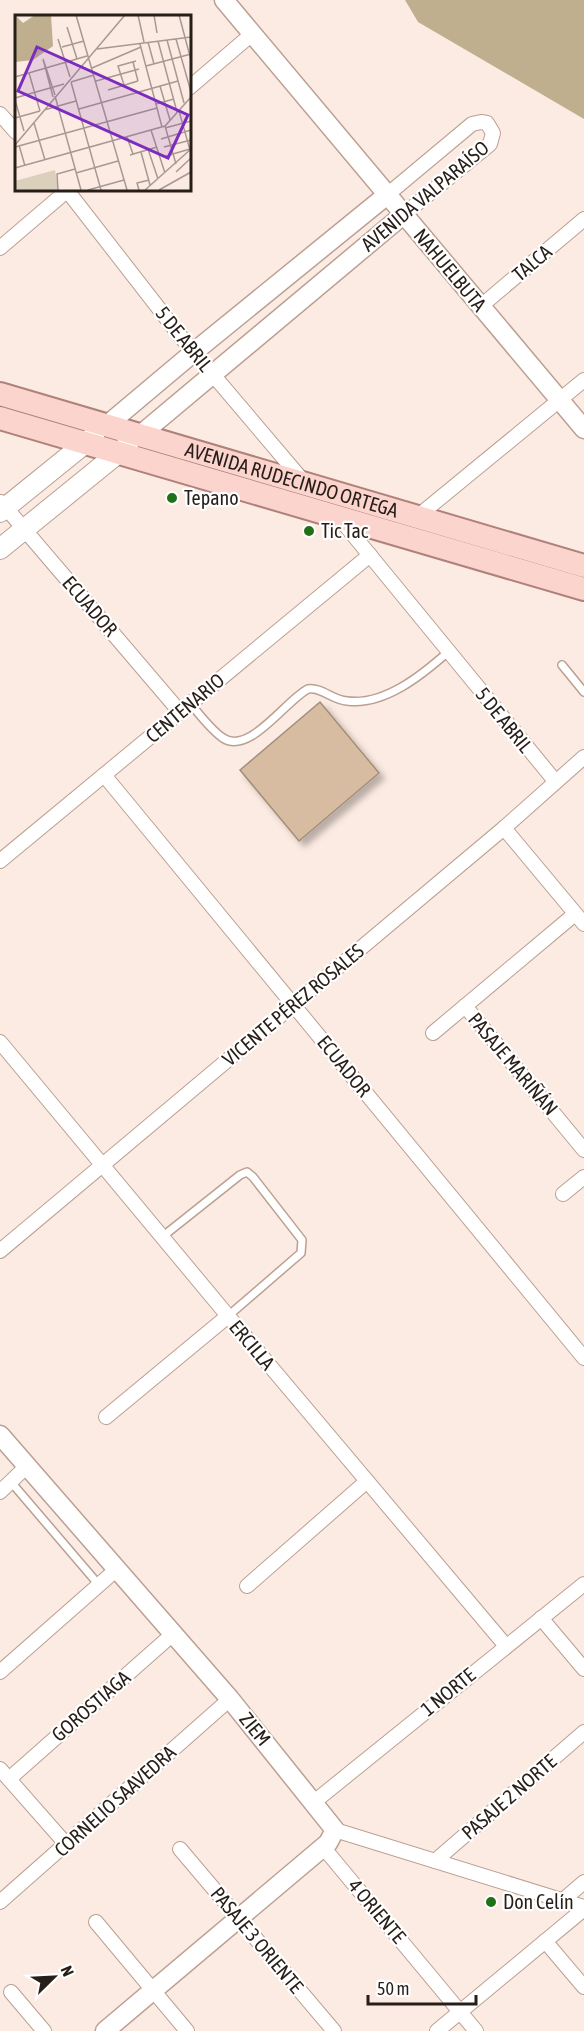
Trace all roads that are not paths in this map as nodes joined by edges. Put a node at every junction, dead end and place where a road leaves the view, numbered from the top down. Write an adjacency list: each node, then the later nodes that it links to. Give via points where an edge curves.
1 (224, 0): 2 (street, NAHUELBUTA)
2 (252, 34): 3 (street); 7 (street, NAHUELBUTA)
3 (190, 87)
4 (0, 114): 5 (street)
5 (15, 131)
6 (68, 190): 10 (street); 12 (street, 5 DE ABRIL)
7 (387, 195): 8 (street, NAHUELBUTA); 8 (street, AVENIDA VALPARAÍSO, via 472,124 490,126 490,144); 12 (street, AVENIDA VALPARAÍSO)
8 (403, 215): 11 (street, NAHUELBUTA); 13 (street, AVENIDA VALPARAÍSO)
9 (584, 219): 11 (street, TALCA)
10 (0, 248)
11 (481, 306): 16 (street, NAHUELBUTA)
12 (194, 352): 13 (street, 5 DE ABRIL); 18 (street, AVENIDA VALPARAÍSO)
13 (213, 375): 20 (street, AVENIDA VALPARAÍSO); 23 (street, 5 DE ABRIL)
14 (584, 380): 16 (street)
15 (0, 394): 18 (main road, AVENIDA RUDECINDO ORTEGA)
16 (560, 400): 19 (street, NAHUELBUTA); 26 (street)
17 (0, 418): 21 (main road, AVENIDA RUDECINDO ORTEGA)
18 (106, 426): 20 (main road, AVENIDA RUDECINDO ORTEGA); 21 (main road, AVENIDA VALPARAÍSO)
19 (584, 429)
20 (140, 436): 22 (main road, AVENIDA VALPARAÍSO); 23 (main road, AVENIDA RUDECINDO ORTEGA)
21 (86, 443): 22 (main road, AVENIDA RUDECINDO ORTEGA); 24 (main road, AVENIDA VALPARAÍSO)
22 (119, 452): 25 (main road, AVENIDA RUDECINDO ORTEGA); 27 (main road, AVENIDA VALPARAÍSO)
23 (307, 486): 26 (main road, AVENIDA RUDECINDO ORTEGA)
24 (2, 507): 27 (street, ECUADOR)
25 (339, 518): 29 (street, 5 DE ABRIL); 31 (main road, AVENIDA RUDECINDO ORTEGA)
26 (417, 518): 30 (main road, AVENIDA RUDECINDO ORTEGA)
27 (24, 529): 28 (main road, AVENIDA VALPARAÍSO); 35 (street, ECUADOR)
28 (0, 549)
29 (370, 555): 32 (street, 5 DE ABRIL); 35 (street, CENTENARIO)
30 (584, 566)
31 (584, 589)
32 (448, 652): 35 (lane, via 412,680 368,700 340,700 321,690 308,689 240,742 220,737); 38 (street, 5 DE ABRIL)
33 (562, 665): 34 (lane)
34 (584, 692)
35 (185, 707): 37 (street, CENTENARIO)
36 (584, 757): 38 (street, VICENTE PÉREZ ROSALES)
37 (104, 775): 40 (street, CENTENARIO); 42 (street, ECUADOR)
38 (555, 782): 39 (street, VICENTE PÉREZ ROSALES)
39 (504, 828): 41 (street); 42 (street, VICENTE PÉREZ ROSALES)
40 (0, 861)
41 (580, 919): 43 (street)
42 (294, 1005): 47 (street, VICENTE PÉREZ ROSALES); 53 (street, ECUADOR)
43 (465, 1006): 44 (street); 46 (street, PASAJE MARIÑÁN)
44 (433, 1033)
45 (0, 1042): 47 (street, ERCILLA)
46 (584, 1150)
47 (102, 1165): 50 (street, ERCILLA); 51 (street, VICENTE PÉREZ ROSALES)
48 (584, 1177): 49 (street)
49 (563, 1194)
50 (162, 1238): 52 (street, ERCILLA); 52 (lane, via 240,1175 247,1172 253,1177 302,1239 303,1246 301,1253)
51 (0, 1251)
52 (228, 1316): 54 (street); 57 (street, ERCILLA)
53 (584, 1358)
54 (106, 1417)
55 (0, 1435): 56 (street, ZIEM)
56 (27, 1466): 58 (street); 60 (street, ZIEM)
57 (367, 1481): 63 (street); 66 (street, ERCILLA)
58 (11, 1482): 59 (street); 62 (lane)
59 (0, 1492)
60 (117, 1569): 62 (street); 65 (street, ZIEM)
61 (584, 1584): 64 (street, 1 NORTE)
62 (99, 1585): 68 (street)
63 (247, 1586)
64 (542, 1618): 66 (street, 1 NORTE); 67 (street)
65 (174, 1633): 69 (street, ZIEM); 71 (street, GOROSTIAGA)
66 (506, 1646): 72 (street, 1 NORTE)
67 (584, 1669)
68 (0, 1672)
69 (230, 1699): 72 (street, ZIEM); 74 (street, CORNELIO SAAVEDRA)
70 (584, 1732): 77 (street, PASAJE 2 NORTE)
71 (4, 1774): 74 (street)
72 (314, 1802): 73 (street, ZIEM)
73 (335, 1830): 75 (street); 77 (street)
74 (66, 1844): 80 (street, CORNELIO SAAVEDRA)
75 (324, 1847): 82 (street); 88 (street, 4 ORIENTE)
76 (180, 1850): 82 (street, PASAJE 3 ORIENTE)
77 (435, 1861): 79 (street)
78 (584, 1882): 79 (street)
79 (563, 1900): 81 (street)
80 (0, 1902)
81 (584, 1907): 84 (street)
82 (238, 1918): 86 (street); 92 (street, PASAJE 3 ORIENTE)
83 (96, 1922): 86 (street)
84 (545, 1941): 85 (street); 88 (street)
85 (584, 1987)
86 (153, 1990): 90 (street); 91 (street)
87 (11, 1992): 89 (street)
88 (460, 2012): 93 (street); 94 (street, 4 ORIENTE)
89 (44, 2031)
90 (105, 2031)
91 (187, 2031)
92 (334, 2031)
93 (437, 2031)
94 (476, 2031)

